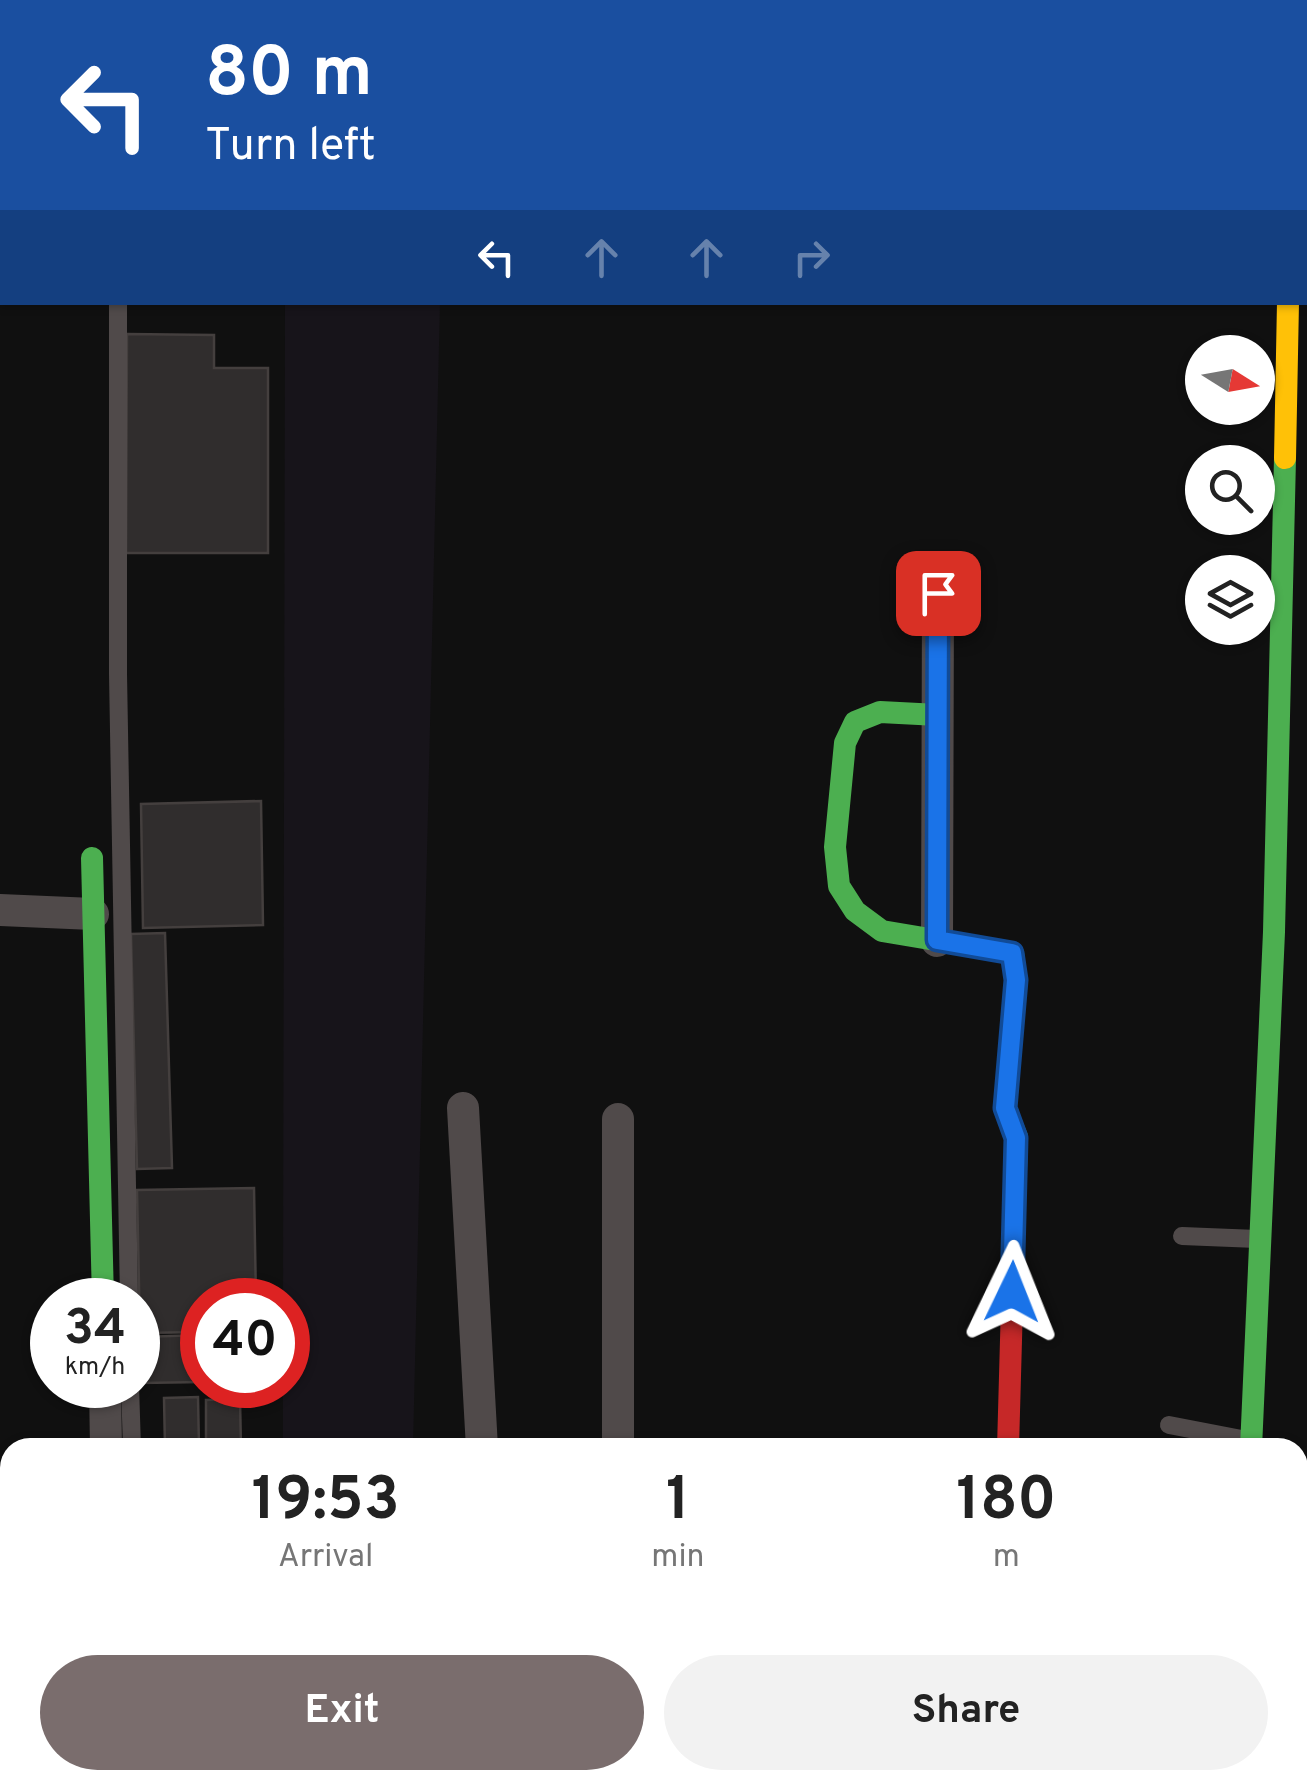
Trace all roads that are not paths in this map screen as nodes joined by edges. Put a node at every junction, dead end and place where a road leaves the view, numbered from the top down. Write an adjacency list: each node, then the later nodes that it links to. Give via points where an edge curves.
1 (118, 305): 14 (lane)
2 (1294, 310): 12 (street)
3 (938, 593): 4 (street)
4 (938, 716): 8 (street); 8 (street, via 880,712 855,722 845,742 836,847 839,886 855,911 882,931)
5 (92, 858): 7 (street)
6 (0, 910): 7 (street)
7 (93, 914): 13 (street)
8 (937, 940): 22 (street, via 1012,953 1016,980 1005,1108 1016,1138)
9 (463, 1108): 20 (street)
10 (618, 1119): 21 (street)
11 (1182, 1236): 12 (lane)
12 (1261, 1239): 24 (street)
13 (102, 1278)
14 (129, 1278)
15 (105, 1408): 18 (street)
16 (131, 1408): 19 (lane)
17 (1168, 1425): 23 (lane)
18 (106, 1438)
19 (132, 1438)
20 (481, 1438)
21 (618, 1438)
22 (1008, 1438)
23 (1225, 1438)
24 (1252, 1438)

